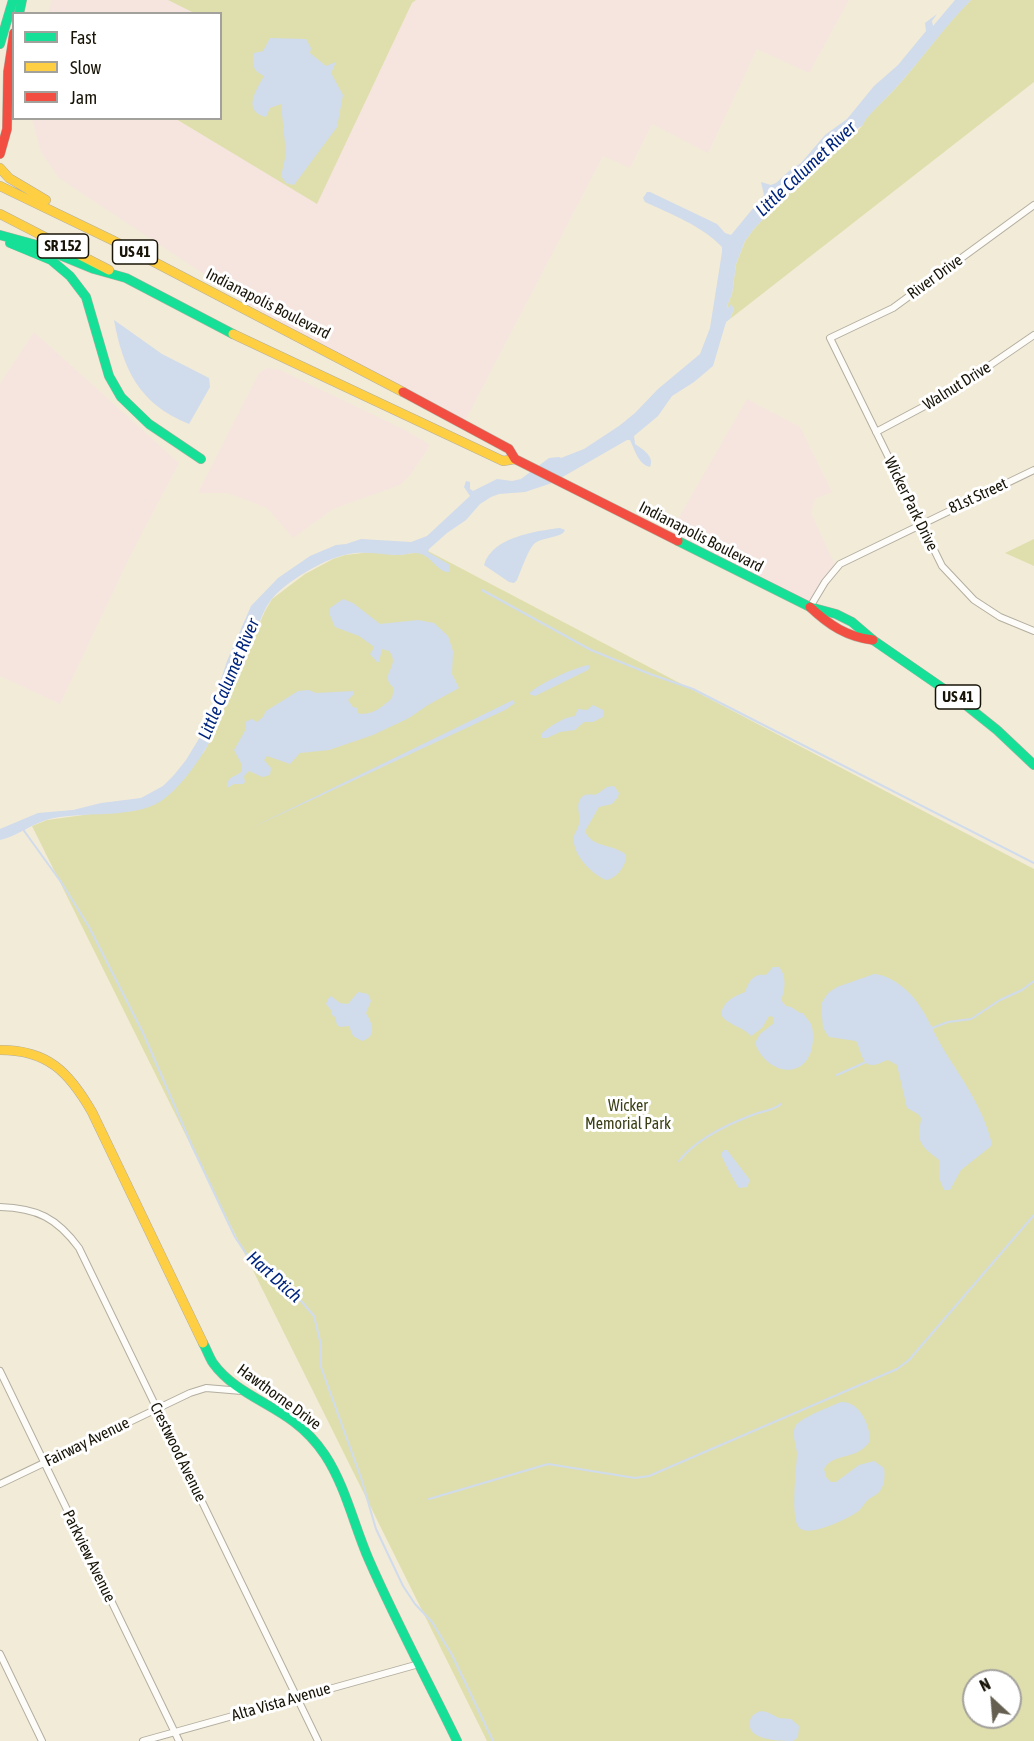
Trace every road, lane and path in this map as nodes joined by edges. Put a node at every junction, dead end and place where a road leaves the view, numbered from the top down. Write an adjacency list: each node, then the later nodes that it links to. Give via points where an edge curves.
1 (13, 0): 2 (main road)
2 (0, 44)
3 (12, 48): 4 (main road, via 7,84 9,121)
4 (2, 151)
5 (0, 168): 11 (main road, via 9,178)
6 (0, 186): 11 (main road, Indianapolis Boulevard / US 41)
7 (1034, 205): 14 (street, River Drive, via 892,308)
8 (0, 214): 12 (main road, Indianapolis Boulevard / SR 152)
9 (0, 235): 12 (main road, US 41, via 40,245 104,274)
10 (0, 240): 16 (main road, via 51,260 70,276 86,297 109,376 121,397 149,424)
11 (111, 240): 17 (main road, Indianapolis Boulevard / US 41, via 509,449)
12 (126, 278): 17 (main road, Indianapolis Boulevard / US 41, via 256,346 503,461)
13 (1034, 335): 15 (street, Walnut Drive, via 951,392)
14 (830, 338): 15 (street, Wicker Park Drive)
15 (876, 432): 19 (street, Wicker Park Drive)
16 (201, 459)
17 (515, 459): 20 (main road, Indianapolis Boulevard / US 41)
18 (1034, 470): 19 (street, 81st Street)
19 (920, 524): 20 (street, 81st Street, via 840,564); 21 (street, Wicker Park Drive, via 942,566 963,591 986,609)
20 (810, 608): 22 (main road, Indianapolis Boulevard / US 41, via 827,624 857,639 873,640 958,697)
21 (1034, 632)
22 (1034, 765)
23 (0, 1050): 26 (main road, Hawthorne Drive, via 26,1051 64,1070 78,1087 213,1364)
24 (0, 1207): 27 (street, Crestwood Avenue, via 42,1214 70,1236 88,1262)
25 (0, 1371): 28 (street, Parkview Avenue)
26 (243, 1392): 27 (street, Fairway Avenue, via 206,1388); 31 (main road, Hawthorne Drive, via 268,1404 306,1432 325,1455 369,1561)
27 (157, 1408): 28 (street, Fairway Avenue); 32 (street, Crestwood Avenue)
28 (45, 1464): 29 (street, Fairway Avenue); 33 (street, Parkview Avenue)
29 (0, 1484)
30 (0, 1654): 34 (street)
31 (419, 1664): 32 (street, Alta Vista Avenue); 38 (main road, Hawthorne Drive)
32 (297, 1698): 33 (street, Alta Vista Avenue); 37 (street, Crestwood Avenue)
33 (174, 1732): 35 (street, Alta Vista Avenue); 36 (street, Parkview Avenue)
34 (42, 1741)
35 (143, 1741)
36 (179, 1741)
37 (318, 1741)
38 (457, 1741)

